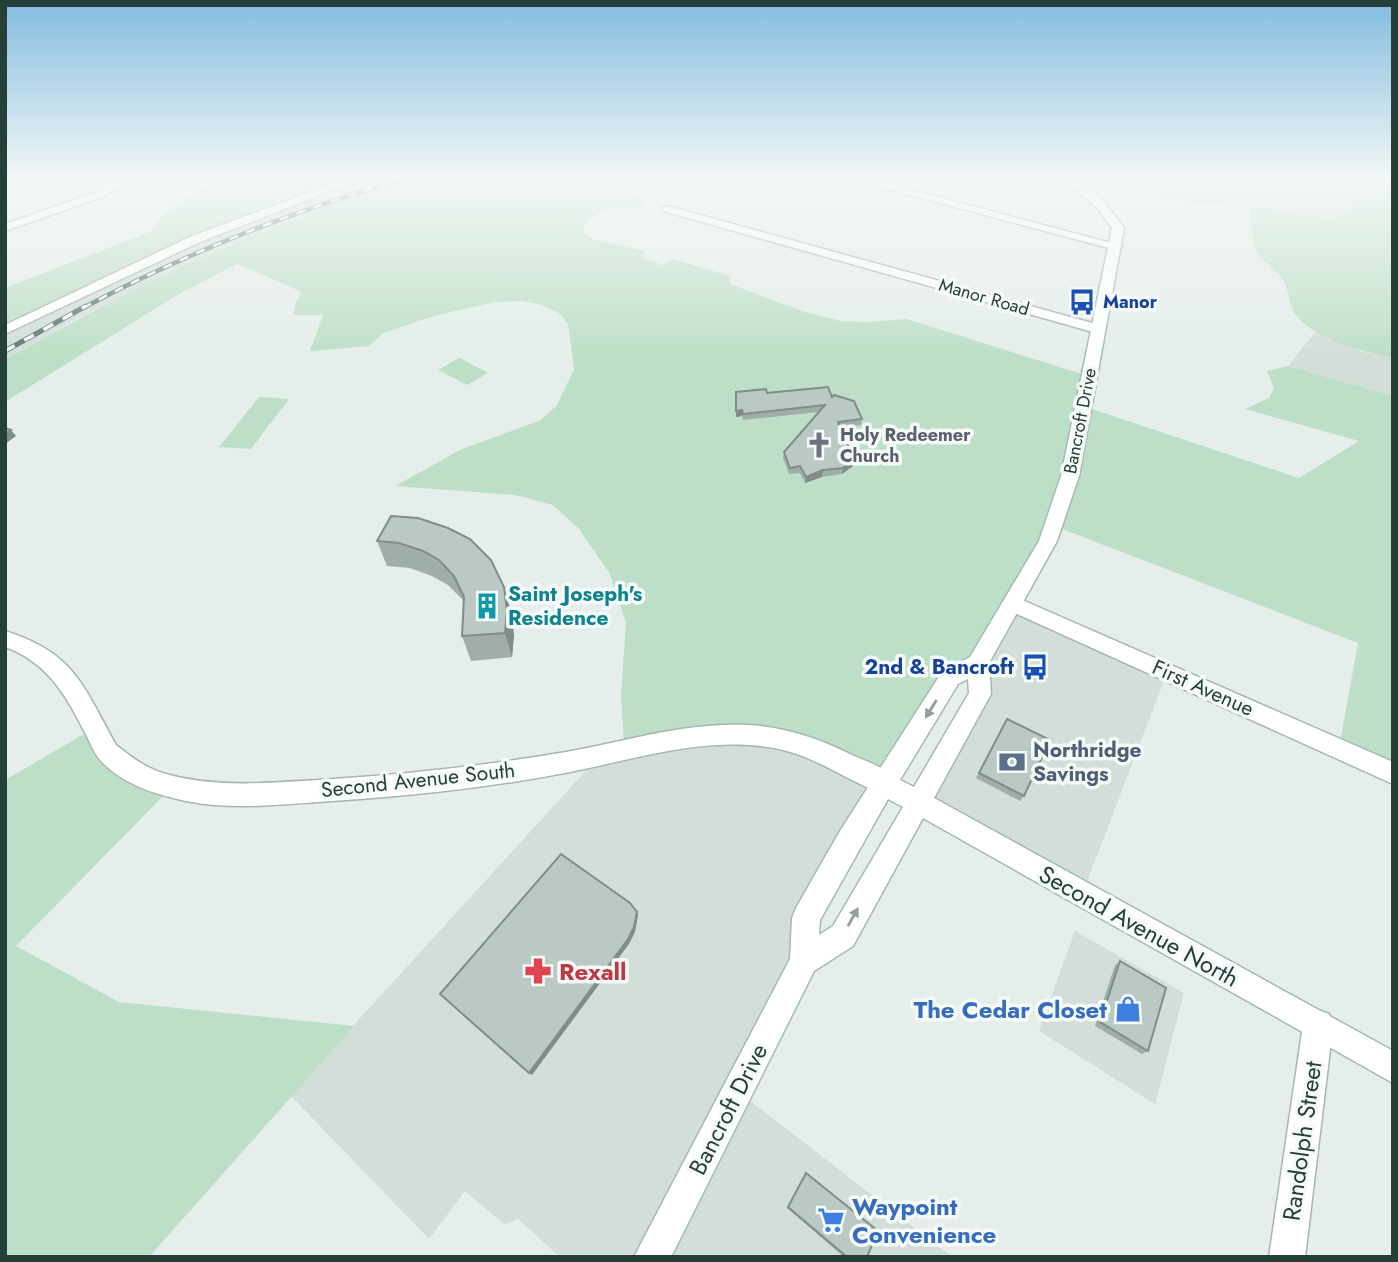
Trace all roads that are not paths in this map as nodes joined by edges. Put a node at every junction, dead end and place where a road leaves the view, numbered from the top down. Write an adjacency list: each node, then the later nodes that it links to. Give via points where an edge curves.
1 (196, 239): 7 (street)
2 (774, 239): 6 (street, Manor Road)
3 (1088, 239): 5 (street)
4 (1117, 239): 5 (street, Bancroft Drive)
5 (1116, 246): 6 (street, Bancroft Drive)
6 (1098, 329): 8 (street, Bancroft Drive, via 1060,512)
7 (5, 330)
8 (1013, 604): 10 (street, Bancroft Drive); 11 (street, First Avenue)
9 (5, 639): 12 (street, Second Avenue South, via 28,645 58,667 108,752 120,763 173,787 263,794 404,785 524,770 688,738 751,735 834,756)
10 (978, 663): 12 (street, Bancroft Drive, one-way to 12, via 950,678); 13 (street, via 980,694)
11 (1393, 773)
12 (884, 784): 13 (street, Second Avenue North); 14 (street, Bancroft Drive, via 806,918)
13 (918, 803): 14 (street, one-way to 13, via 843,936); 15 (street, Second Avenue North)
14 (804, 961): 17 (street, Bancroft Drive)
15 (1318, 1026): 16 (street, Second Avenue North); 18 (street, Randolph Street)
16 (1393, 1068)
17 (652, 1257)
18 (1287, 1257)

